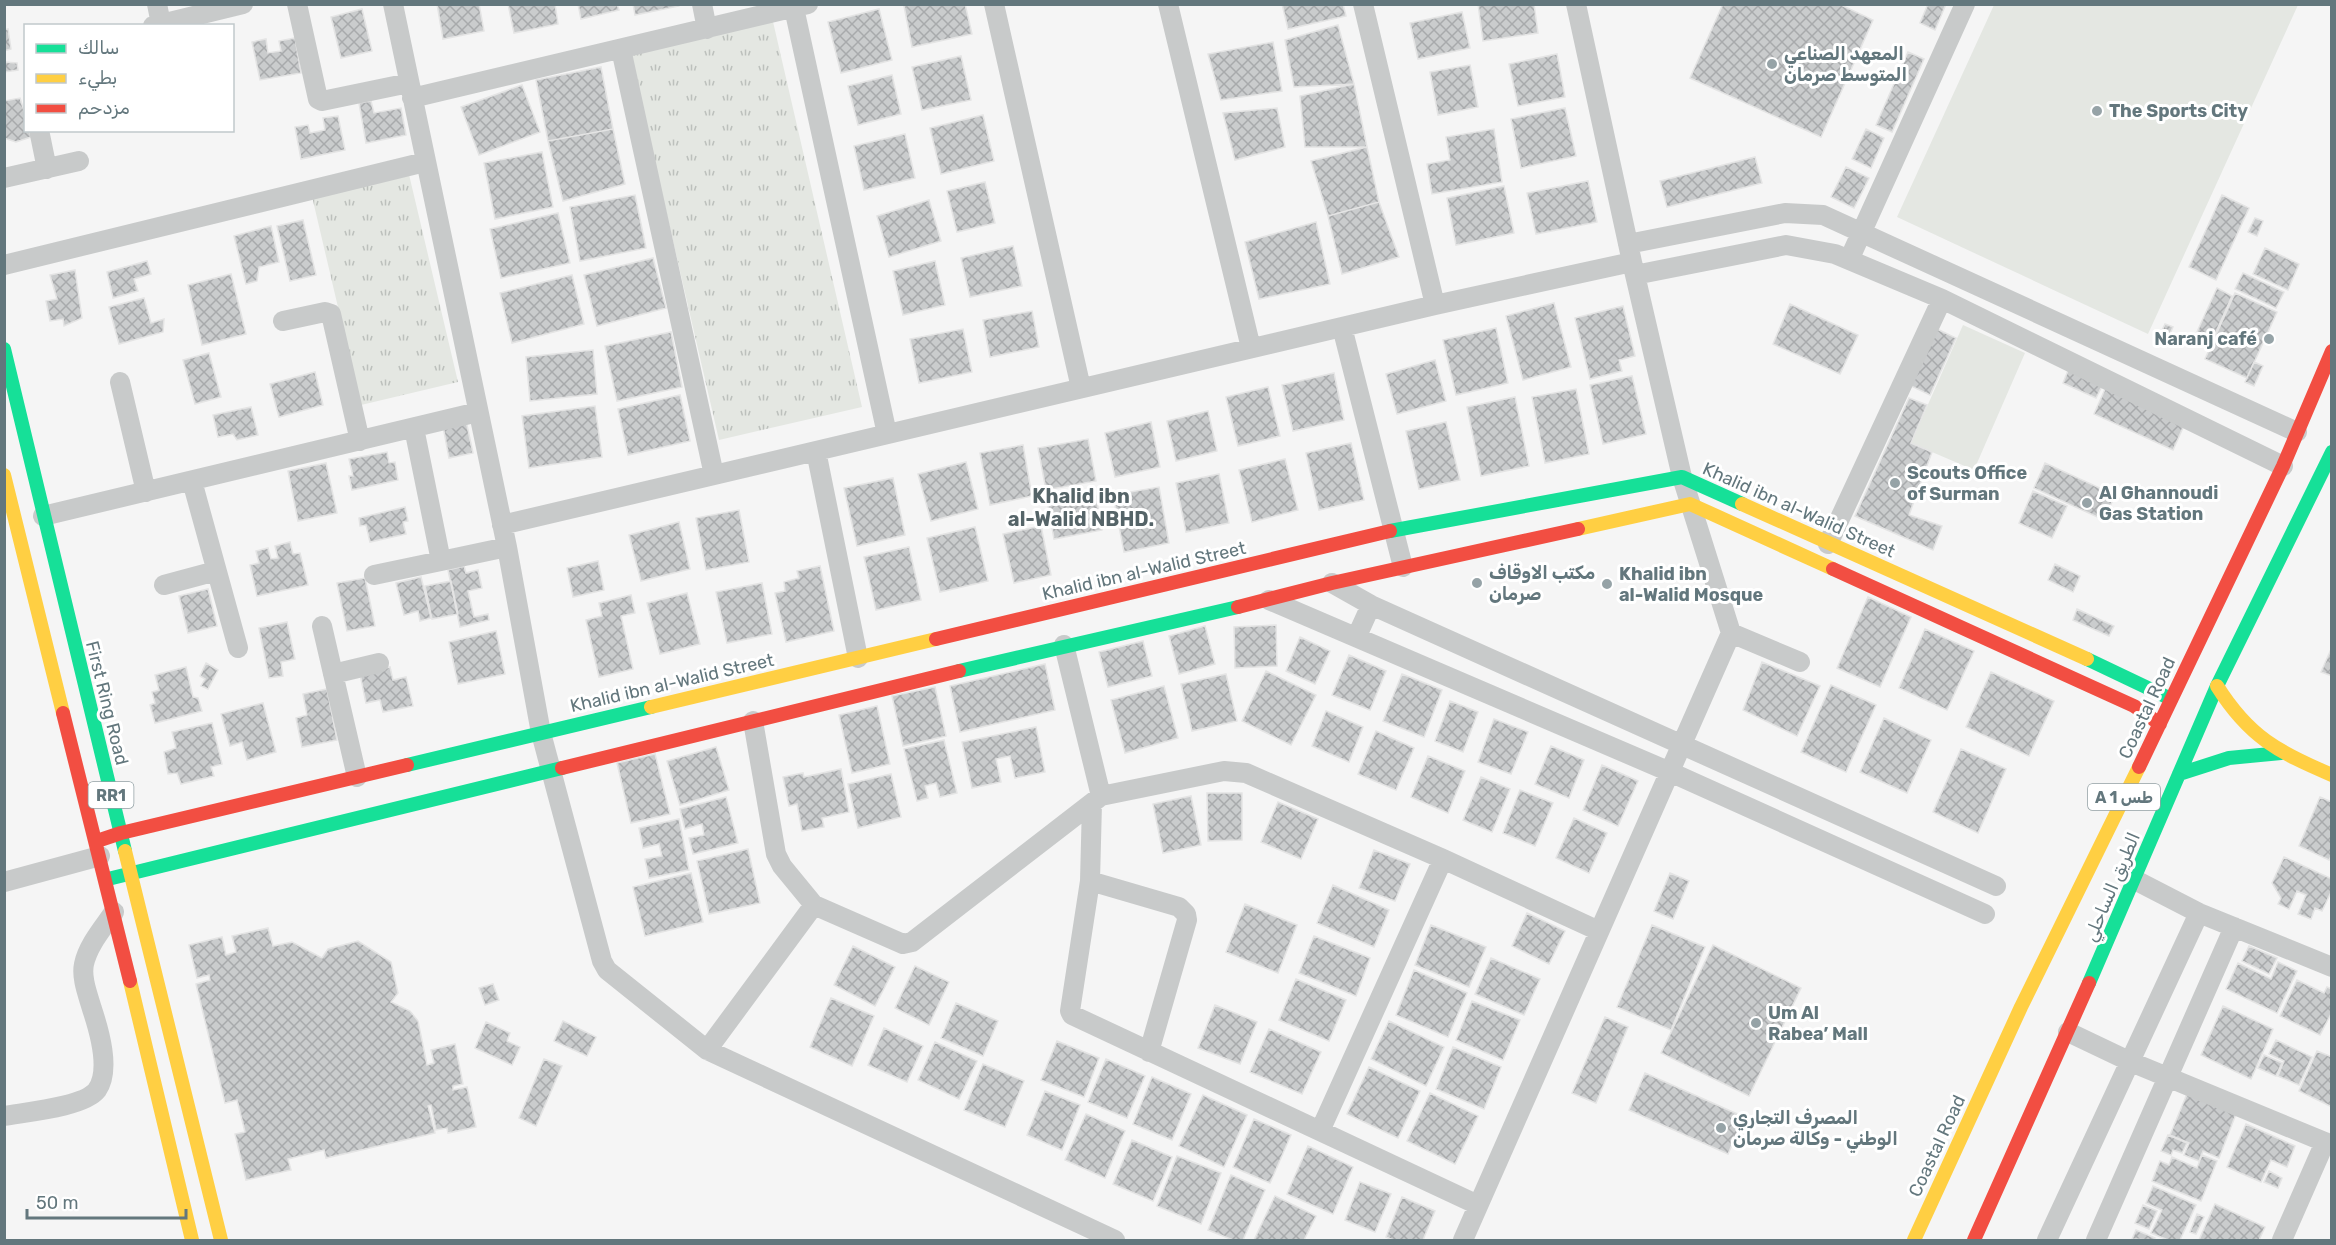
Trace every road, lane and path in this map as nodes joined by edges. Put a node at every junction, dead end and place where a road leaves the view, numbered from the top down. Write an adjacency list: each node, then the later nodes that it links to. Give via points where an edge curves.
1 (243, 4): 11 (street)
2 (297, 4): 14 (street, via 318,99)
3 (393, 4): 14 (street)
4 (702, 4): 12 (street)
5 (994, 4): 32 (street)
6 (1168, 4): 28 (street)
7 (1363, 4): 25 (street)
8 (1576, 4): 21 (street)
9 (1965, 4): 20 (street)
10 (801, 6): 12 (street); 36 (street)
11 (157, 18)
12 (707, 29): 13 (street)
13 (621, 49): 14 (street); 42 (street)
14 (410, 91): 17 (street)
15 (39, 132): 18 (street)
16 (79, 161): 18 (street)
17 (425, 162): 23 (street); 33 (street)
18 (46, 169): 19 (street)
19 (4, 178)
20 (1862, 231): 21 (street, via 1822,215 1785,213); 22 (street); 35 (street)
21 (1631, 260): 22 (street, via 1786,245); 25 (street); 43 (street)
22 (1849, 260): 24 (street)
23 (4, 264)
24 (1942, 299): 40 (street); 50 (street)
25 (1435, 305): 27 (street)
26 (283, 321): 37 (street, via 331,314)
27 (1342, 327): 28 (street); 49 (street)
28 (1251, 348): 32 (street)
29 (4, 349): 47 (main road, First Ring Road / RR1)
30 (2331, 351): 35 (main road, Coastal Road / A 1 طس)
31 (120, 382): 45 (street)
32 (1081, 388): 36 (street)
33 (478, 412): 34 (street); 48 (street)
34 (414, 428): 37 (street); 52 (street)
35 (2297, 432): 40 (main road, Coastal Road / A 1 طس)
36 (887, 434): 38 (street)
37 (360, 441): 44 (street)
38 (816, 451): 42 (street); 66 (street)
39 (2331, 452): 71 (main road, الطريق الساحلي / A 1 طس)
40 (2283, 466): 72 (main road, Coastal Road / A 1 طس)
41 (4, 475): 85 (main road, RR1)
42 (714, 475): 48 (street)
43 (1682, 477): 46 (street); 49 (main road, Khalid ibn al-Walid Street); 50 (main road, Khalid ibn al-Walid Street)
44 (192, 481): 45 (street); 54 (street)
45 (146, 492): 47 (street)
46 (1690, 504): 53 (main road); 61 (street); 67 (main road)
47 (43, 516): 84 (main road, First Ring Road / RR1)
48 (502, 525): 51 (street)
49 (1394, 530): 53 (street); 66 (main road, Khalid ibn al-Walid Street)
50 (1828, 544): 62 (main road, Khalid ibn al-Walid Street)
51 (507, 547): 52 (street); 75 (street)
52 (441, 561): 55 (street)
53 (1402, 567): 56 (main road)
54 (216, 571): 57 (street); 65 (street)
55 (374, 575)
56 (1332, 583): 58 (main road); 59 (street)
57 (164, 585)
58 (1269, 600): 63 (street); 64 (main road)
59 (1371, 605): 63 (street); 76 (street)
60 (322, 626): 70 (street)
61 (1731, 633): 68 (street); 76 (street)
62 (2036, 635): 67 (main road); 72 (main road, Khalid ibn al-Walid Street)
63 (1357, 636): 79 (street)
64 (1064, 645): 73 (main road); 83 (street)
65 (237, 648)
66 (858, 658): 75 (main road, Khalid ibn al-Walid Street)
67 (2025, 658): 74 (main road, via 2134,706)
68 (1800, 662)
69 (379, 663): 70 (street)
70 (333, 674): 82 (street)
71 (2217, 686): 77 (main road, via 2244,725); 80 (main road, الطريق الساحلي / A 1 طس)
72 (2171, 699): 74 (main road, Coastal Road / A 1 طس)
73 (753, 721): 78 (main road); 93 (street, via 776,854)
74 (2160, 724): 113 (main road, Coastal Road / A 1 طس, via 2021,1006)
75 (541, 733): 78 (street); 82 (main road, Khalid ibn al-Walid Street)
76 (1682, 744): 79 (street); 92 (street)
77 (2281, 753): 80 (main road, via 2229,757); 81 (main road)
78 (552, 771): 87 (main road); 101 (street, via 607,970)
79 (1670, 772): 95 (street); 98 (street)
80 (2179, 774): 89 (main road, الطريق الساحلي / A 1 طس)
81 (2331, 775)
82 (357, 777): 84 (main road, Khalid ibn al-Walid Street)
83 (1097, 800): 86 (street, via 1238,771); 90 (street); 93 (street, via 908,944)
84 (121, 833): 85 (main road, Khalid ibn al-Walid Street); 87 (main road, First Ring Road / RR1)
85 (98, 848): 88 (main road, RR1); 91 (street)
86 (1443, 859): 98 (street); 106 (street)
87 (130, 873): 88 (main road); 110 (main road, First Ring Road / RR1)
88 (106, 879): 94 (main road, RR1)
89 (2135, 880): 96 (street); 100 (main road, الطريق الساحلي / A 1 طس)
90 (1090, 881): 102 (street, via 1070,1011); 102 (street, via 1179,907 1186,914)
91 (4, 882)
92 (1996, 886)
93 (814, 905): 101 (street)
94 (114, 912): 105 (street, via 87,953 83,966 103,1056 102,1077 96,1090 83,1100); 109 (main road, RR1)
95 (1985, 914)
96 (2199, 914): 97 (street); 103 (street)
97 (2234, 927): 99 (street); 104 (street)
98 (1599, 931): 108 (street)
99 (2331, 967)
100 (2068, 1032): 103 (street); 114 (main road, الطريق الساحلي / A 1 طس)
101 (707, 1050): 111 (street)
102 (1149, 1052): 106 (street)
103 (2131, 1062): 104 (street); 115 (street)
104 (2167, 1076): 107 (street); 116 (street)
105 (4, 1116)
106 (1320, 1131): 108 (street)
107 (2328, 1144): 117 (street)
108 (1478, 1205): 112 (street)
109 (192, 1240)
110 (221, 1240)
111 (1115, 1240)
112 (1463, 1240)
113 (1914, 1240)
114 (1974, 1240)
115 (2048, 1240)
116 (2096, 1240)
117 (2282, 1240)

